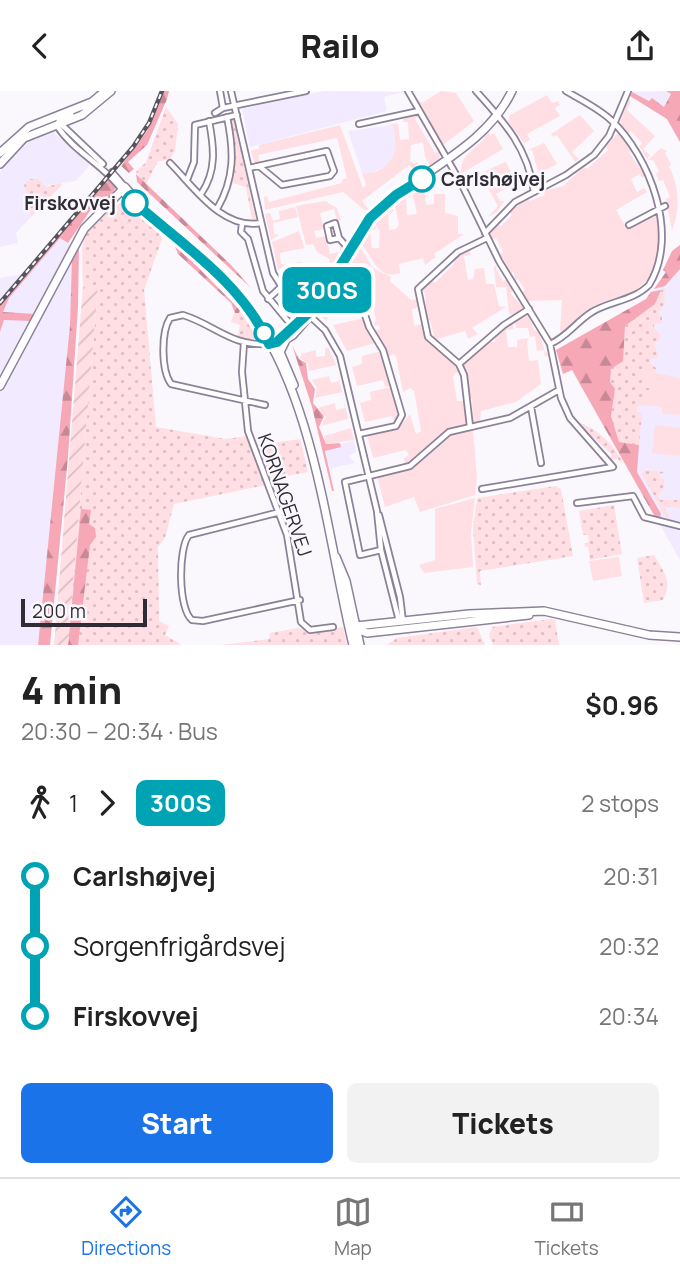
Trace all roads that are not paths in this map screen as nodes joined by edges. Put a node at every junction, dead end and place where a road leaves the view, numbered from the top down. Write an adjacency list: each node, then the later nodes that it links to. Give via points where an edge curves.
1 (105, 91): 11 (street)
2 (111, 91): 22 (street, via 96,106)
3 (220, 91): 13 (street)
4 (232, 91): 12 (street)
5 (306, 91): 12 (street)
6 (408, 91): 14 (street)
7 (476, 91): 16 (street)
8 (512, 91): 16 (street)
9 (566, 91): 21 (street)
10 (628, 91): 21 (street)
11 (92, 102): 22 (street, via 60,119); 23 (street, via 29,127)
12 (235, 106): 13 (street); 17 (street)
13 (223, 108): 15 (street)
14 (419, 111): 20 (street); 24 (street)
15 (215, 113)
16 (497, 113): 24 (street); 31 (street, via 527,156)
17 (237, 115): 18 (street); 28 (street)
18 (227, 117): 19 (street); 34 (street, via 232,168)
19 (209, 121): 29 (street, via 194,127 194,162); 32 (street, via 213,165)
20 (359, 124)
21 (614, 124): 31 (street, via 594,155); 33 (street, via 645,162)
22 (58, 125): 26 (street, via 24,138); 30 (street)
23 (0, 153)
24 (448, 162): 38 (street); 40 (street, via 378,211)
25 (170, 163): 29 (street)
26 (0, 164)
27 (259, 166): 27 (street, via 327,151 334,171 330,176 282,185); 28 (street)
28 (249, 168): 35 (street)
29 (187, 180): 32 (street)
30 (125, 190): 48 (street, via 237,295); 51 (street, via 84,229)
31 (534, 192): 38 (street, via 515,202)
32 (201, 195): 34 (street)
33 (665, 206): 37 (street); 49 (street, via 667,247 649,284 631,297 593,312)
34 (217, 209): 36 (street)
35 (261, 223): 36 (street); 42 (street)
36 (242, 224): 43 (street, via 254,270)
37 (629, 225)
38 (486, 235): 44 (street); 50 (street, via 418,289 428,337)
39 (339, 239): 40 (street)
40 (349, 249): 41 (street)
41 (335, 277): 45 (street); 59 (street, via 362,306 385,354 402,415 396,426)
42 (281, 287): 43 (street); 45 (street)
43 (268, 299): 46 (street)
44 (529, 309): 49 (street); 50 (street)
45 (308, 315): 48 (street); 59 (street, via 325,331 340,356)
46 (287, 320)
47 (244, 342): 48 (street); 55 (street, KORNAGERVEJ); 55 (street, via 224,337 183,314 170,318 166,326 166,375 171,384)
48 (277, 343): 54 (street); 54 (street, via 294,382)
49 (550, 344): 53 (street)
50 (458, 364): 58 (street, via 465,379)
51 (3, 375): 52 (street)
52 (0, 386)
53 (559, 390): 57 (street); 62 (street, via 574,424 613,467)
54 (296, 400): 74 (street, via 331,547 346,581)
55 (244, 401): 56 (street); 65 (street, KORNAGERVEJ, via 250,442)
56 (265, 405)
57 (531, 407): 58 (street, via 510,418); 60 (street)
58 (470, 427): 61 (street, via 446,434 413,465)
59 (359, 434): 61 (street)
60 (541, 463)
61 (369, 476): 64 (street); 67 (street, via 345,482 360,555)
62 (482, 489)
63 (577, 503): 66 (street, via 633,496 644,517)
64 (377, 511): 67 (street); 71 (street)
65 (280, 512): 68 (street, KORNAGERVEJ); 68 (street, via 189,535 182,548 183,607 192,620 210,621)
66 (680, 526)
67 (381, 550): 71 (street)
68 (299, 600): 73 (street, KORNAGERVEJ, via 305,629)
69 (483, 610): 70 (street); 71 (street); 72 (street)
70 (556, 614): 72 (street); 76 (street, via 649,635)
71 (403, 622): 72 (street); 74 (street); 75 (street)
72 (444, 625)
73 (332, 627)
74 (353, 628): 75 (street); 77 (street); 78 (street)
75 (371, 632): 78 (street)
76 (680, 637)
77 (353, 645)
78 (361, 645)

